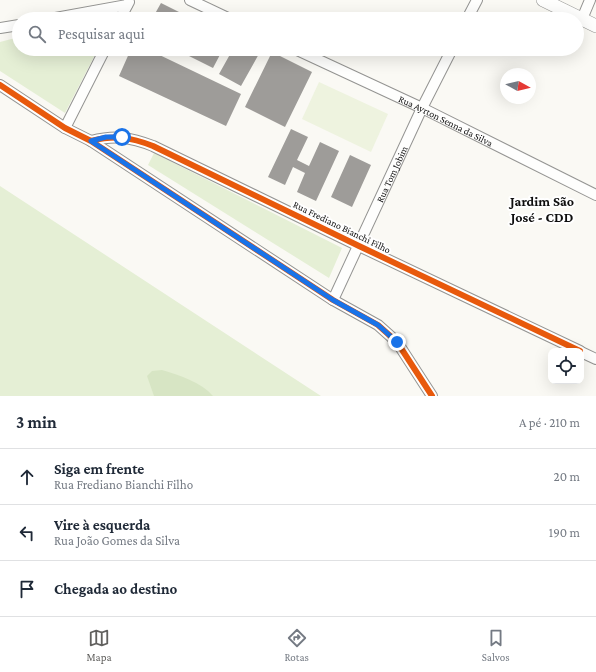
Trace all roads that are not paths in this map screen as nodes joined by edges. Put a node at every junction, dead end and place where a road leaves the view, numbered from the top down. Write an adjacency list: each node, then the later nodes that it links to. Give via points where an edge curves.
1 (190, 0): 8 (street)
2 (477, 0): 9 (street)
3 (543, 0): 10 (street)
4 (590, 0): 11 (street)
5 (129, 2): 6 (street); 7 (street)
6 (83, 12)
7 (124, 12)
8 (215, 12)
9 (471, 12)
10 (568, 12)
11 (584, 14)
12 (584, 20): 14 (street)
13 (12, 26): 15 (street)
14 (596, 26)
15 (0, 28)
16 (101, 56): 21 (street)
17 (310, 56): 20 (street, Rua Ayrton Senna da Silva)
18 (448, 56): 20 (street, Rua Tom Jobim)
19 (0, 85): 21 (street)
20 (422, 108): 23 (street, Rua Ayrton Senna da Silva); 24 (street, Rua Tom Jobim)
21 (65, 128): 22 (street)
22 (91, 141): 24 (street, Rua Frediano Bianchi Filho, via 106,137 122,137 143,142); 25 (street)
23 (596, 195)
24 (359, 246): 25 (street, Rua Tom Jobim); 26 (street, Rua Frediano Bianchi Filho)
25 (333, 300): 29 (street, via 378,325 397,342)
26 (574, 348)
27 (584, 353): 28 (street, Rua Frediano Bianchi Filho)
28 (596, 359)
29 (432, 396)

